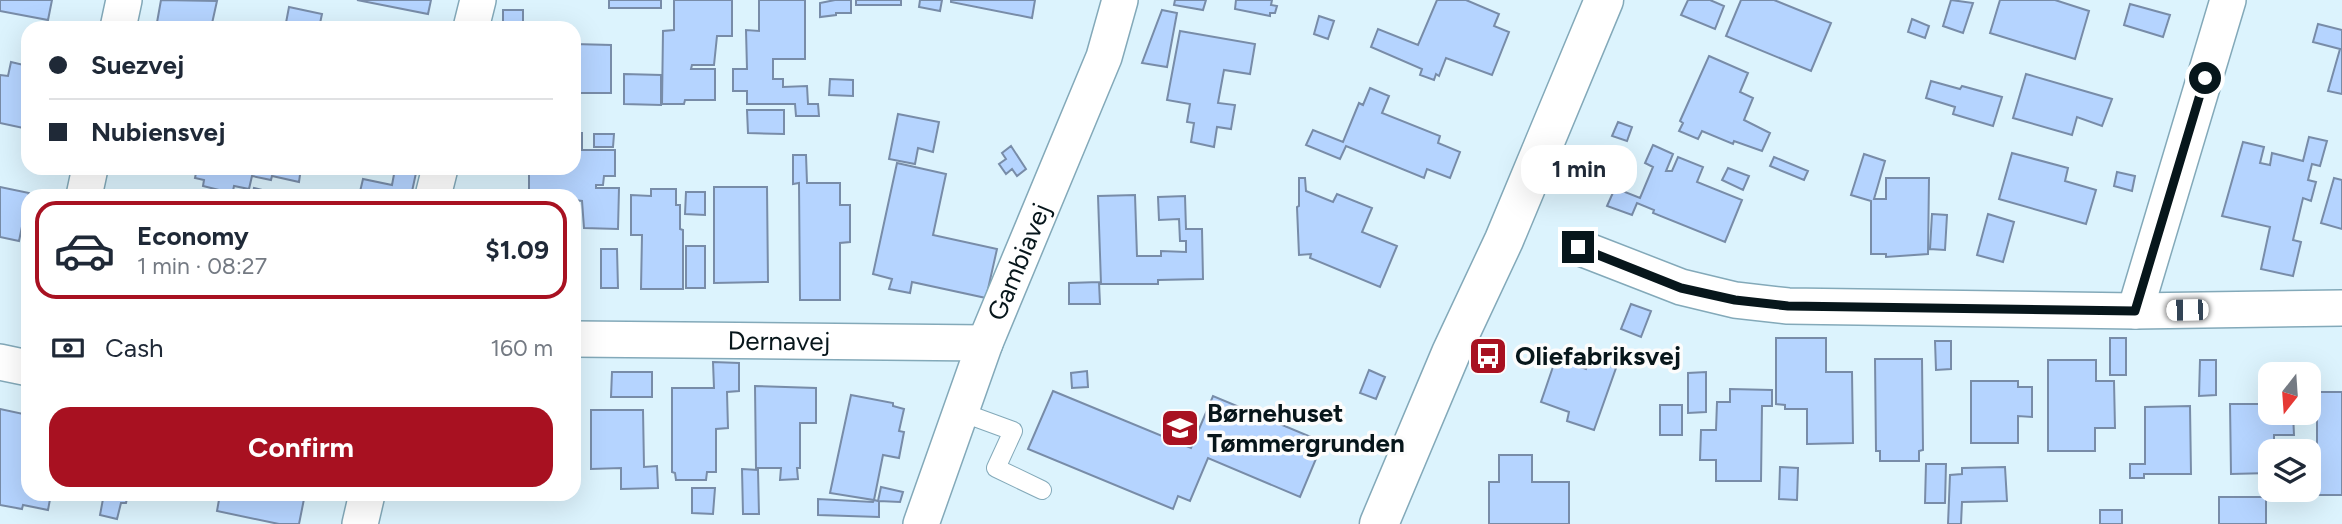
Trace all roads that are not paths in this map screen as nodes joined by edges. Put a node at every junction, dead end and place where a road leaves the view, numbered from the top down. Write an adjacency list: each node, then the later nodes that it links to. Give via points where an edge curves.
1 (124, 0): 6 (street)
2 (478, 0): 7 (street)
3 (1120, 0): 12 (street, Gambiavej, via 1104,57)
4 (1604, 0): 20 (street)
5 (2228, 0): 10 (street)
6 (120, 21)
7 (473, 21)
8 (1578, 247): 10 (street, via 1681,288 1735,300 1788,306)
9 (2342, 308): 10 (street)
10 (2135, 311)
11 (581, 340): 12 (street, Dernavej)
12 (985, 342): 15 (street, Gambiavej)
13 (0, 362): 14 (street)
14 (21, 366)
15 (961, 412): 16 (lane, via 1013,431 996,468); 19 (street, Gambiavej)
16 (1042, 490)
17 (365, 501): 18 (street)
18 (360, 524)
19 (921, 524)
20 (1379, 524)

